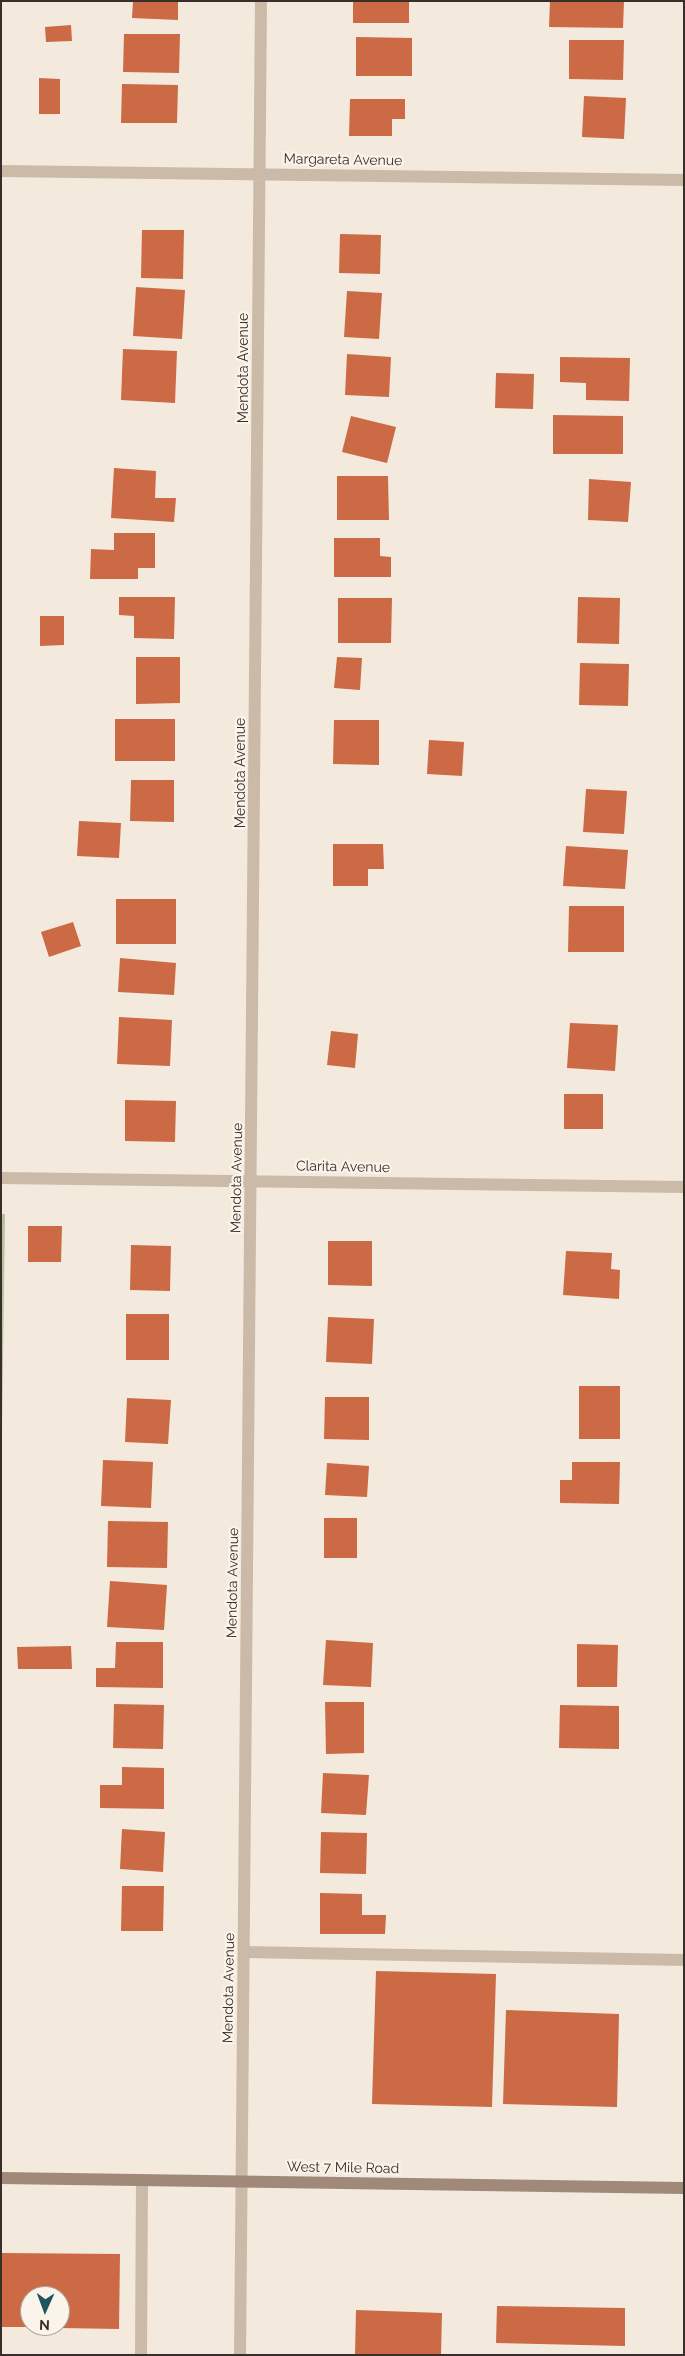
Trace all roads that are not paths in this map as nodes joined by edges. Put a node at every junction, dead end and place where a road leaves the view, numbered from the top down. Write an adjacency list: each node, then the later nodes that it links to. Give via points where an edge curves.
1 (262, 1): 3 (street, Mendota Avenue)
2 (1, 171): 3 (street, Margareta Avenue)
3 (261, 174): 4 (street, Margareta Avenue); 6 (street, Mendota Avenue)
4 (684, 180)
5 (1, 1178): 6 (street, Clarita Avenue)
6 (252, 1181): 7 (street, Clarita Avenue); 8 (street, Mendota Avenue)
7 (684, 1187)
8 (244, 1952): 9 (street); 12 (street, Mendota Avenue)
9 (684, 1960)
10 (1, 2178): 11 (main road, West 7 Mile Road)
11 (142, 2180): 12 (main road, West 7 Mile Road); 14 (street)
12 (242, 2182): 13 (main road, West 7 Mile Road); 15 (street, Mendota Avenue)
13 (684, 2188)
14 (141, 2355)
15 (240, 2355)

